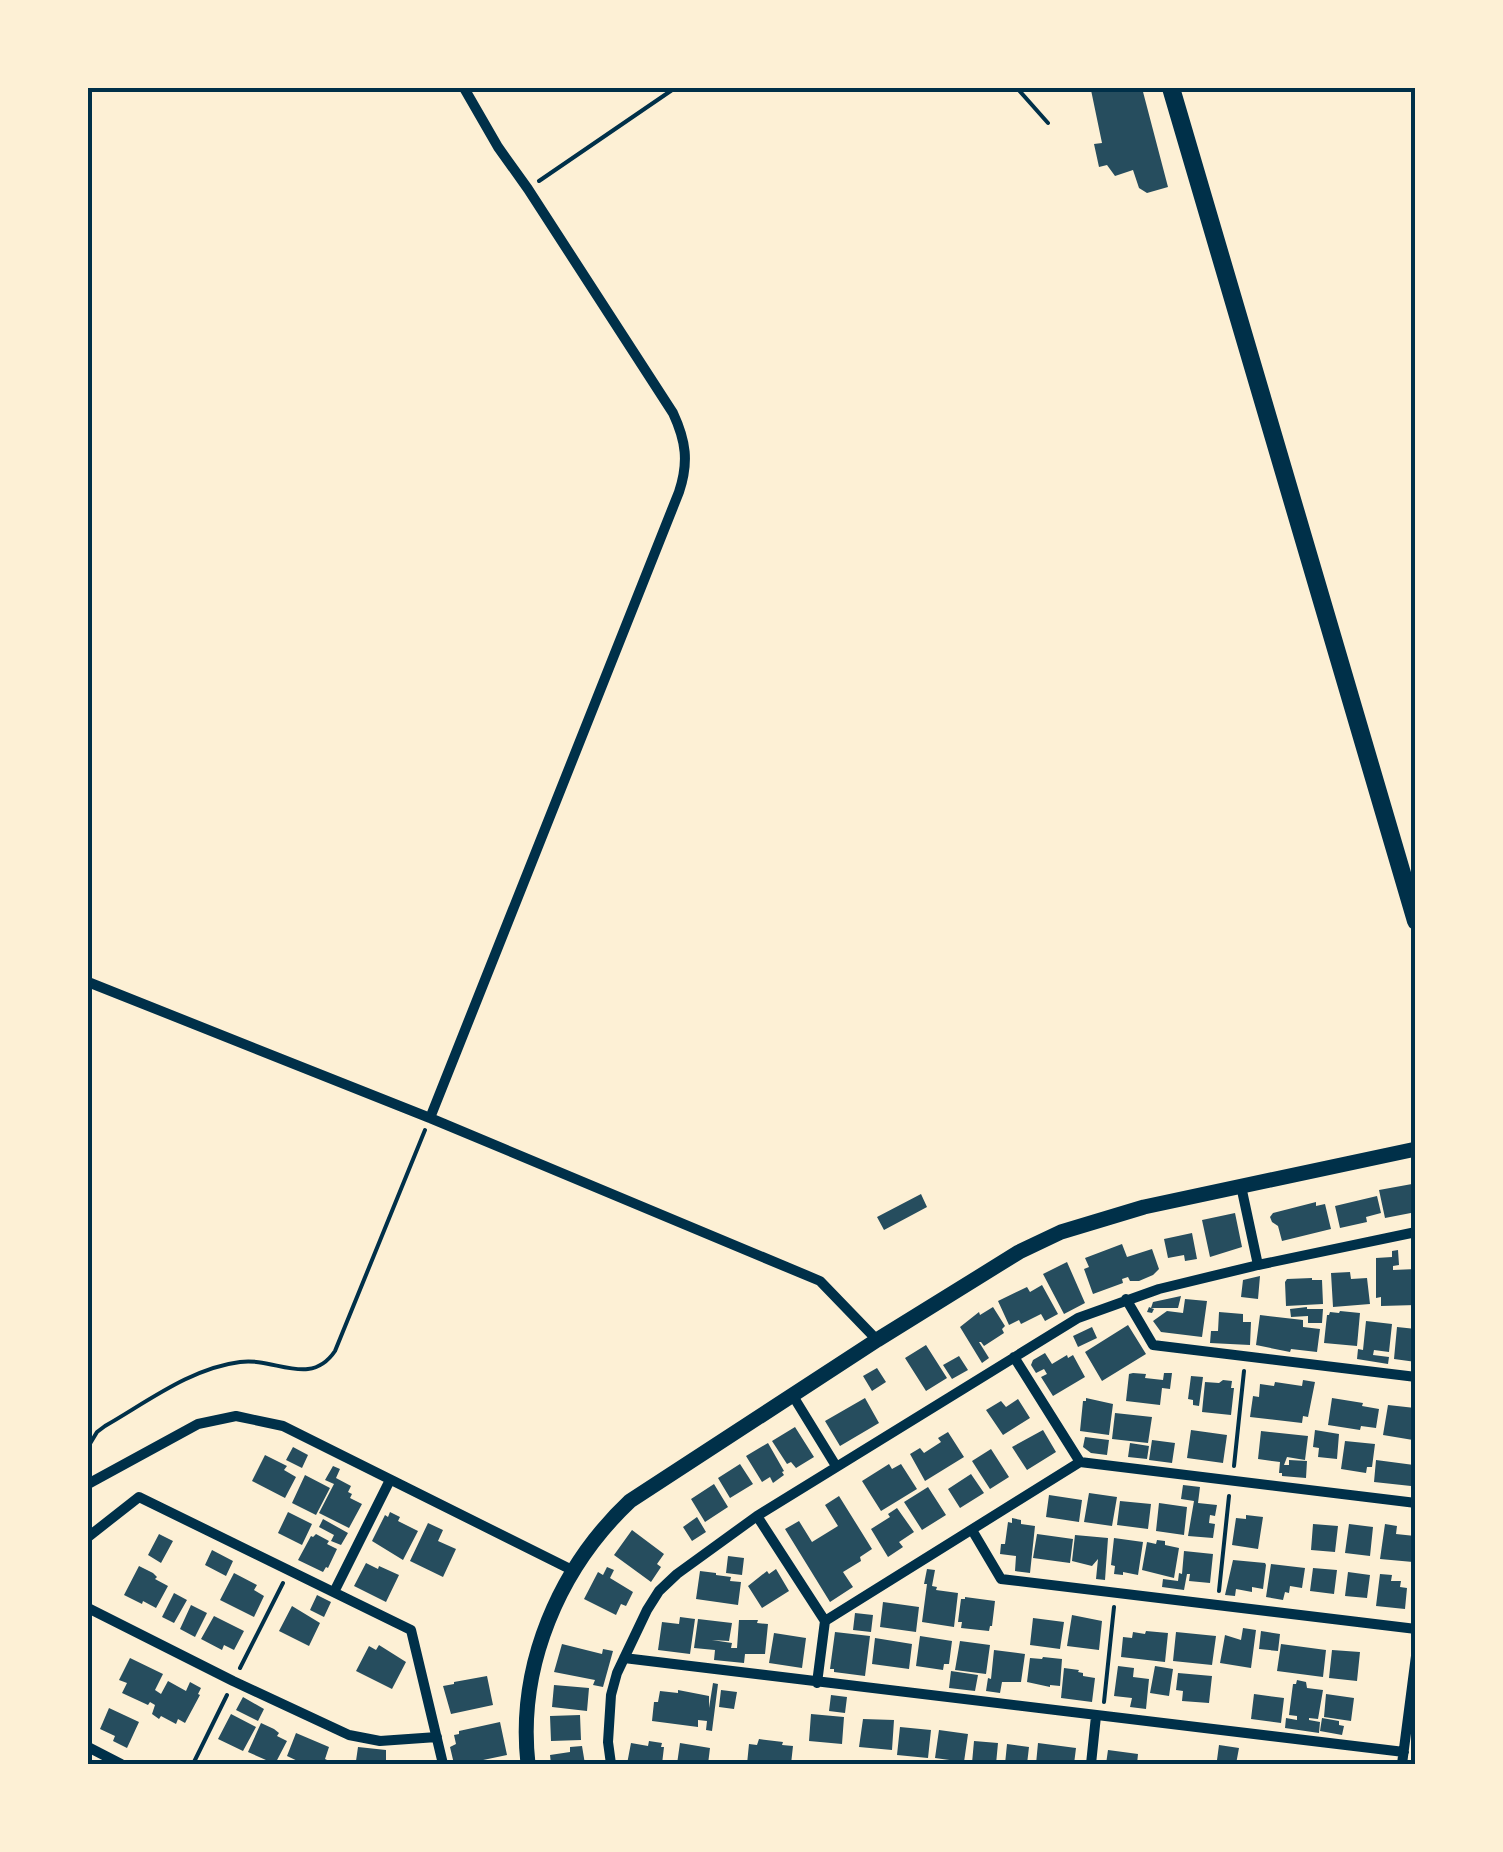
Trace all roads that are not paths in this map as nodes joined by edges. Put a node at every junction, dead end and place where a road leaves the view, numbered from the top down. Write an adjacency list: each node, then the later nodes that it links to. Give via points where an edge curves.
1 (464, 88): 5 (street, via 673,412 687,458)
2 (1171, 88): 3 (main road)
3 (1416, 920)
4 (88, 982): 5 (street)
5 (430, 1118): 11 (street, via 820,1281)
6 (1416, 1149): 7 (street)
7 (1241, 1186): 9 (street); 11 (street, via 1062,1232)
8 (1416, 1232): 9 (street)
9 (1258, 1265): 10 (street)
10 (1126, 1299): 12 (street, via 1078,1318); 13 (street, via 1154,1345)
11 (877, 1340): 14 (street)
12 (1014, 1357): 15 (street); 16 (street)
13 (1416, 1377)
14 (793, 1396): 16 (street); 23 (street, via 630,1500)
15 (1080, 1462): 19 (street); 21 (street)
16 (836, 1466): 20 (street)
17 (390, 1480): 18 (street, via 283,1426 236,1416 198,1424); 23 (street); 24 (street)
18 (88, 1484)
19 (1416, 1503)
20 (757, 1516): 26 (street); 29 (street, via 659,1591)
21 (972, 1530): 26 (street); 27 (street, via 1000,1579)
22 (88, 1537): 24 (street, via 139,1497)
23 (572, 1570): 37 (street, via 534,1660)
24 (334, 1592): 32 (street, via 411,1630)
25 (88, 1608): 32 (street, via 349,1735 380,1741)
26 (825, 1621): 30 (street)
27 (1416, 1629)
28 (1416, 1656): 34 (street)
29 (624, 1658): 30 (street); 38 (street, via 611,1695)
30 (817, 1682): 31 (street)
31 (1099, 1716): 34 (street); 39 (street)
32 (436, 1737): 36 (street)
33 (88, 1748): 35 (street)
34 (1403, 1758)
35 (122, 1764)
36 (443, 1764)
37 (528, 1764)
38 (611, 1764)
39 (1091, 1764)

